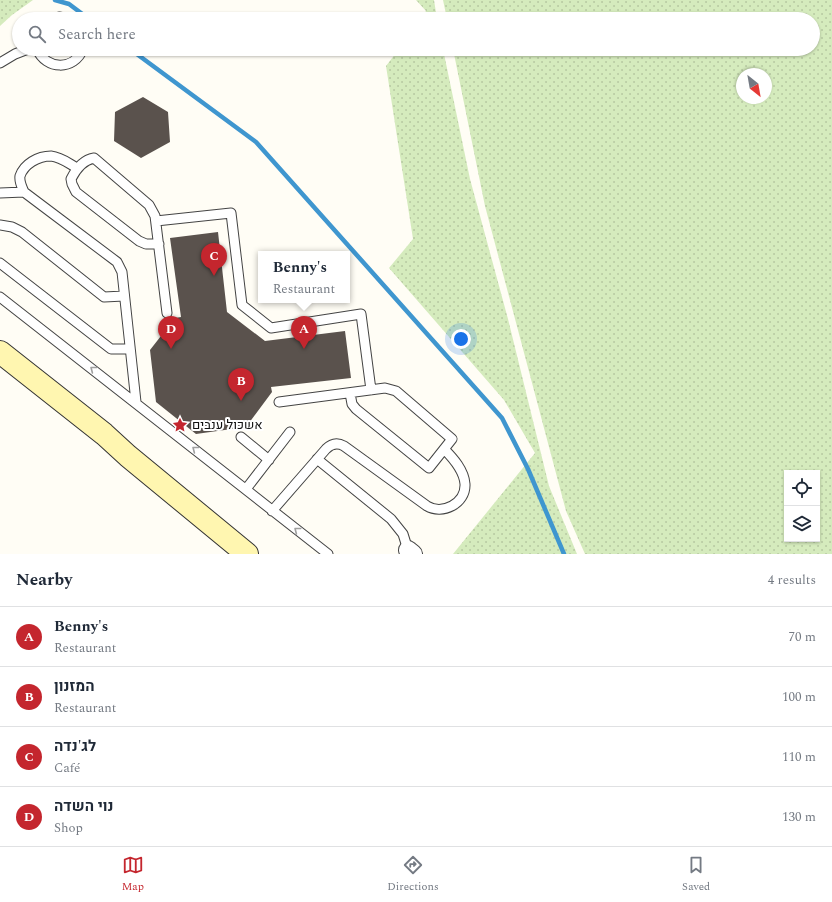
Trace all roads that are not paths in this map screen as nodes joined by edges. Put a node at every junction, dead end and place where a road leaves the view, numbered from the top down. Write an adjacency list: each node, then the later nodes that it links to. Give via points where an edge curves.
1 (12, 56): 4 (lane)
2 (40, 56): 3 (lane, via 47,62 62,66 76,60)
3 (79, 56)
4 (0, 63)
5 (76, 168): 6 (lane, via 61,158 50,156 31,162 20,177); 8 (lane, via 88,159 94,158 149,205); 10 (lane, via 71,179 76,192 139,241)
6 (24, 192): 7 (lane); 12 (lane, via 117,262 122,272)
7 (0, 194)
8 (156, 221): 10 (lane); 17 (lane, via 232,213 242,305 271,328 361,314)
9 (0, 225): 12 (lane, via 22,232 104,297)
10 (159, 244): 14 (lane)
11 (0, 263): 15 (lane, via 111,349)
12 (124, 296): 15 (lane)
13 (0, 297): 19 (lane, one-way to 13)
14 (167, 313)
15 (130, 349): 19 (lane)
16 (0, 352): 29 (main road, via 104,434)
17 (371, 390): 18 (lane); 23 (lane, via 385,388 396,391 452,439)
18 (350, 393): 20 (lane); 23 (lane, via 356,409 429,468)
19 (136, 402): 26 (lane, one-way to 19)
20 (278, 402)
21 (290, 432): 25 (lane)
22 (241, 437): 25 (lane)
23 (444, 449): 24 (lane, via 458,465 465,484 458,501 442,509 431,509 342,445 331,446)
24 (317, 459): 27 (lane); 28 (lane, via 392,519 403,534)
25 (269, 460): 26 (lane)
26 (246, 489): 27 (lane)
27 (272, 511): 30 (lane, one-way to 27)
28 (411, 552)
29 (247, 554)
30 (328, 554)

